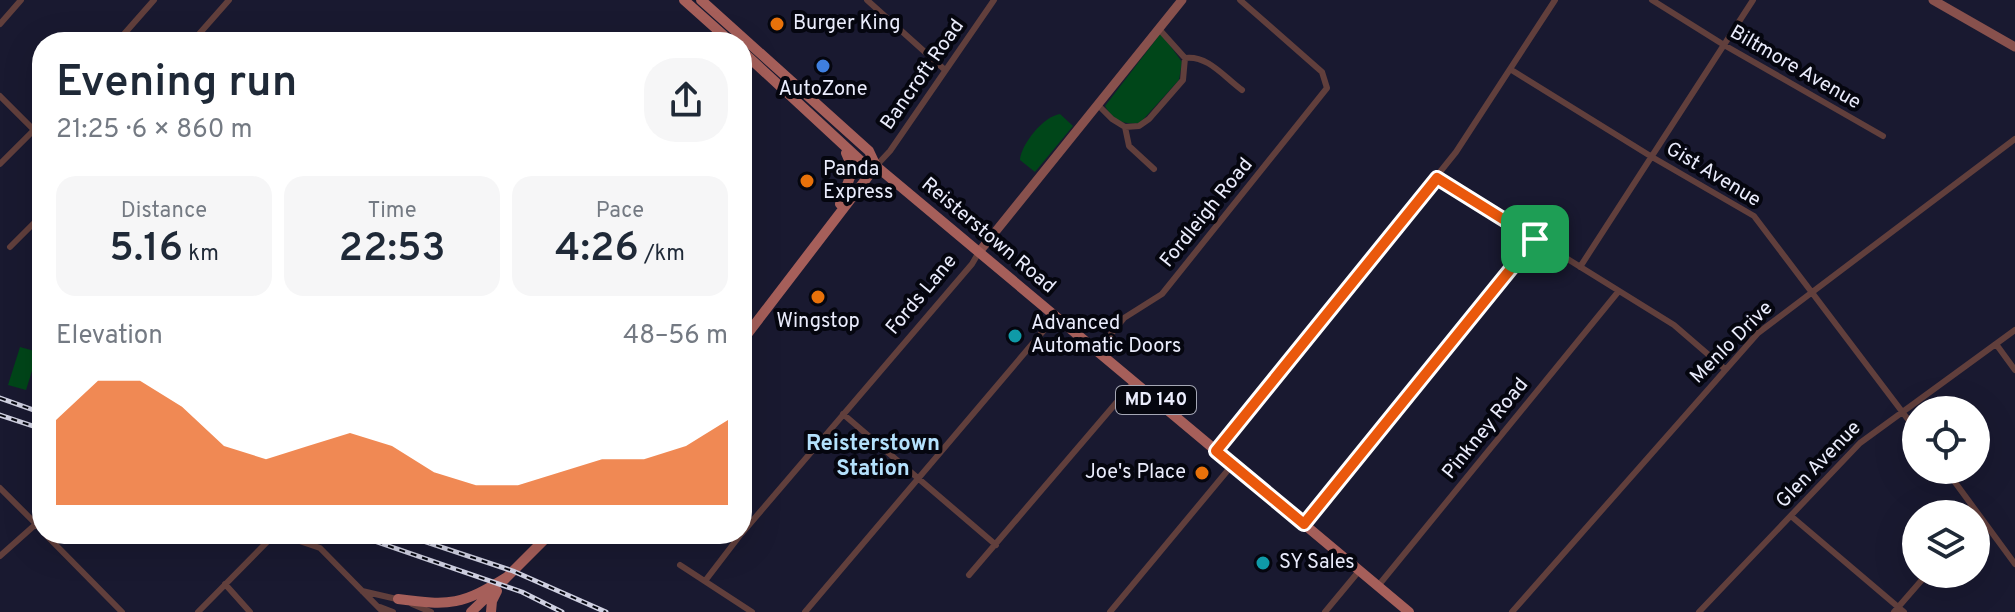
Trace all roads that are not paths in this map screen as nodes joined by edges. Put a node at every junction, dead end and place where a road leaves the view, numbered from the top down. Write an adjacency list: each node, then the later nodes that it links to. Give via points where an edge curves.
1 (21, 0): 16 (street)
2 (154, 0): 18 (street)
3 (229, 0): 19 (street)
4 (684, 0): 20 (main road, Reisterstown Road / MD 140)
5 (701, 0): 21 (main road, Reisterstown Road / MD 140)
6 (867, 0): 15 (street)
7 (881, 0): 15 (street)
8 (994, 0): 28 (street, Bancroft Road)
9 (1182, 0): 17 (street, Fords Lane)
10 (1240, 0): 55 (street, Fordleigh Road, via 1322,72 1325,93 1162,294 1128,315)
11 (1555, 0): 27 (street)
12 (1652, 0): 22 (street, Biltmore Avenue)
13 (1753, 0): 22 (street)
14 (1933, 0): 23 (street)
15 (875, 7): 28 (street)
16 (0, 24)
17 (1159, 29): 25 (street); 31 (street, Fords Lane)
18 (126, 32)
19 (201, 32)
20 (726, 32)
21 (729, 32)
22 (1724, 45): 36 (street, Biltmore Avenue); 38 (street)
23 (2015, 47)
24 (752, 53): 40 (main road, Reisterstown Road / MD 140, via 869,151)
25 (1185, 58): 29 (street, via 1205,60); 33 (street, via 1183,80 1158,109 1145,123)
26 (752, 60): 32 (main road, Reisterstown Road / MD 140)
27 (1510, 69): 38 (street, Gist Avenue); 42 (street)
28 (945, 70): 40 (street, Bancroft Road)
29 (1242, 90)
30 (0, 96): 34 (street)
31 (1097, 104): 33 (street); 47 (street, Fords Lane)
32 (802, 107): 40 (main road, Reisterstown Road / MD 140, via 862,162); 43 (main road, via 853,165)
33 (1125, 127): 41 (street, via 1129,146)
34 (32, 128)
35 (32, 132): 39 (street)
36 (1883, 136)
37 (2015, 139): 50 (street, Menlo Drive)
38 (1652, 157): 48 (street); 50 (street, Gist Avenue, via 1754,216)
39 (0, 164)
40 (876, 166): 43 (main road); 47 (main road, Reisterstown Road / MD 140)
41 (1154, 169)
42 (1437, 178): 45 (street); 62 (street)
43 (834, 217): 52 (main road)
44 (32, 224): 46 (street)
45 (1535, 239): 48 (street); 69 (street)
46 (10, 247)
47 (979, 252): 51 (main road, Reisterstown Road / MD 140); 61 (street, Fords Lane)
48 (1580, 267): 49 (street)
49 (1618, 292): 56 (street, via 1674,325); 86 (street, Pinkney Road)
50 (1812, 292): 56 (street, Menlo Drive, via 1768,325); 60 (street, Gist Avenue)
51 (1056, 316): 55 (main road, Reisterstown Road / MD 140); 64 (street)
52 (752, 328)
53 (2015, 330): 54 (street, Glen Avenue)
54 (1996, 344): 57 (street); 59 (street, Glen Avenue)
55 (1097, 351): 58 (main road, Reisterstown Road / MD 140)
56 (1725, 369): 105 (street, Menlo Drive)
57 (2015, 370)
58 (1134, 382): 62 (main road, Reisterstown Road / MD 140); 77 (street)
59 (1923, 396)
60 (1902, 411): 66 (street, Glen Avenue, via 1860,443)
61 (843, 414): 64 (street); 68 (street, Fords Lane)
62 (1216, 451): 63 (main road, Reisterstown Road / MD 140)
63 (1233, 464): 69 (main road, Reisterstown Road / MD 140); 102 (street)
64 (918, 478): 77 (street); 101 (street)
65 (0, 488): 67 (street)
66 (1791, 516): 91 (street); 106 (street, Glen Avenue)
67 (32, 520)
68 (752, 520)
69 (1304, 524): 81 (main road, Reisterstown Road / MD 140)
70 (32, 528): 78 (street)
71 (1990, 530): 79 (street)
72 (56, 544): 92 (street)
73 (265, 544): 85 (street)
74 (309, 544): 88 (street, via 320,548)
75 (537, 544): 83 (main road)
76 (733, 544): 84 (street, Fords Lane)
77 (996, 545): 82 (street)
78 (0, 556)
79 (2015, 564)
80 (680, 565): 84 (street)
81 (1359, 571): 86 (main road, Reisterstown Road / MD 140); 103 (street)
82 (969, 575)
83 (507, 577): 89 (main road, via 454,603); 98 (main road); 99 (main road, via 494,595)
84 (705, 581): 100 (street)
85 (225, 584): 93 (street); 94 (street)
86 (1378, 586): 104 (main road, Reisterstown Road / MD 140)
87 (1916, 588): 91 (street)
88 (362, 591): 89 (street); 90 (street)
89 (398, 599): 97 (street)
90 (376, 606): 95 (street); 96 (street)
91 (1899, 610)
92 (122, 612)
93 (198, 612)
94 (250, 612)
95 (383, 612)
96 (393, 612)
97 (431, 612)
98 (471, 612)
99 (491, 612)
100 (752, 612)
101 (805, 612)
102 (1110, 612)
103 (1325, 612)
104 (1409, 612)
105 (1512, 612)
106 (1699, 612)

